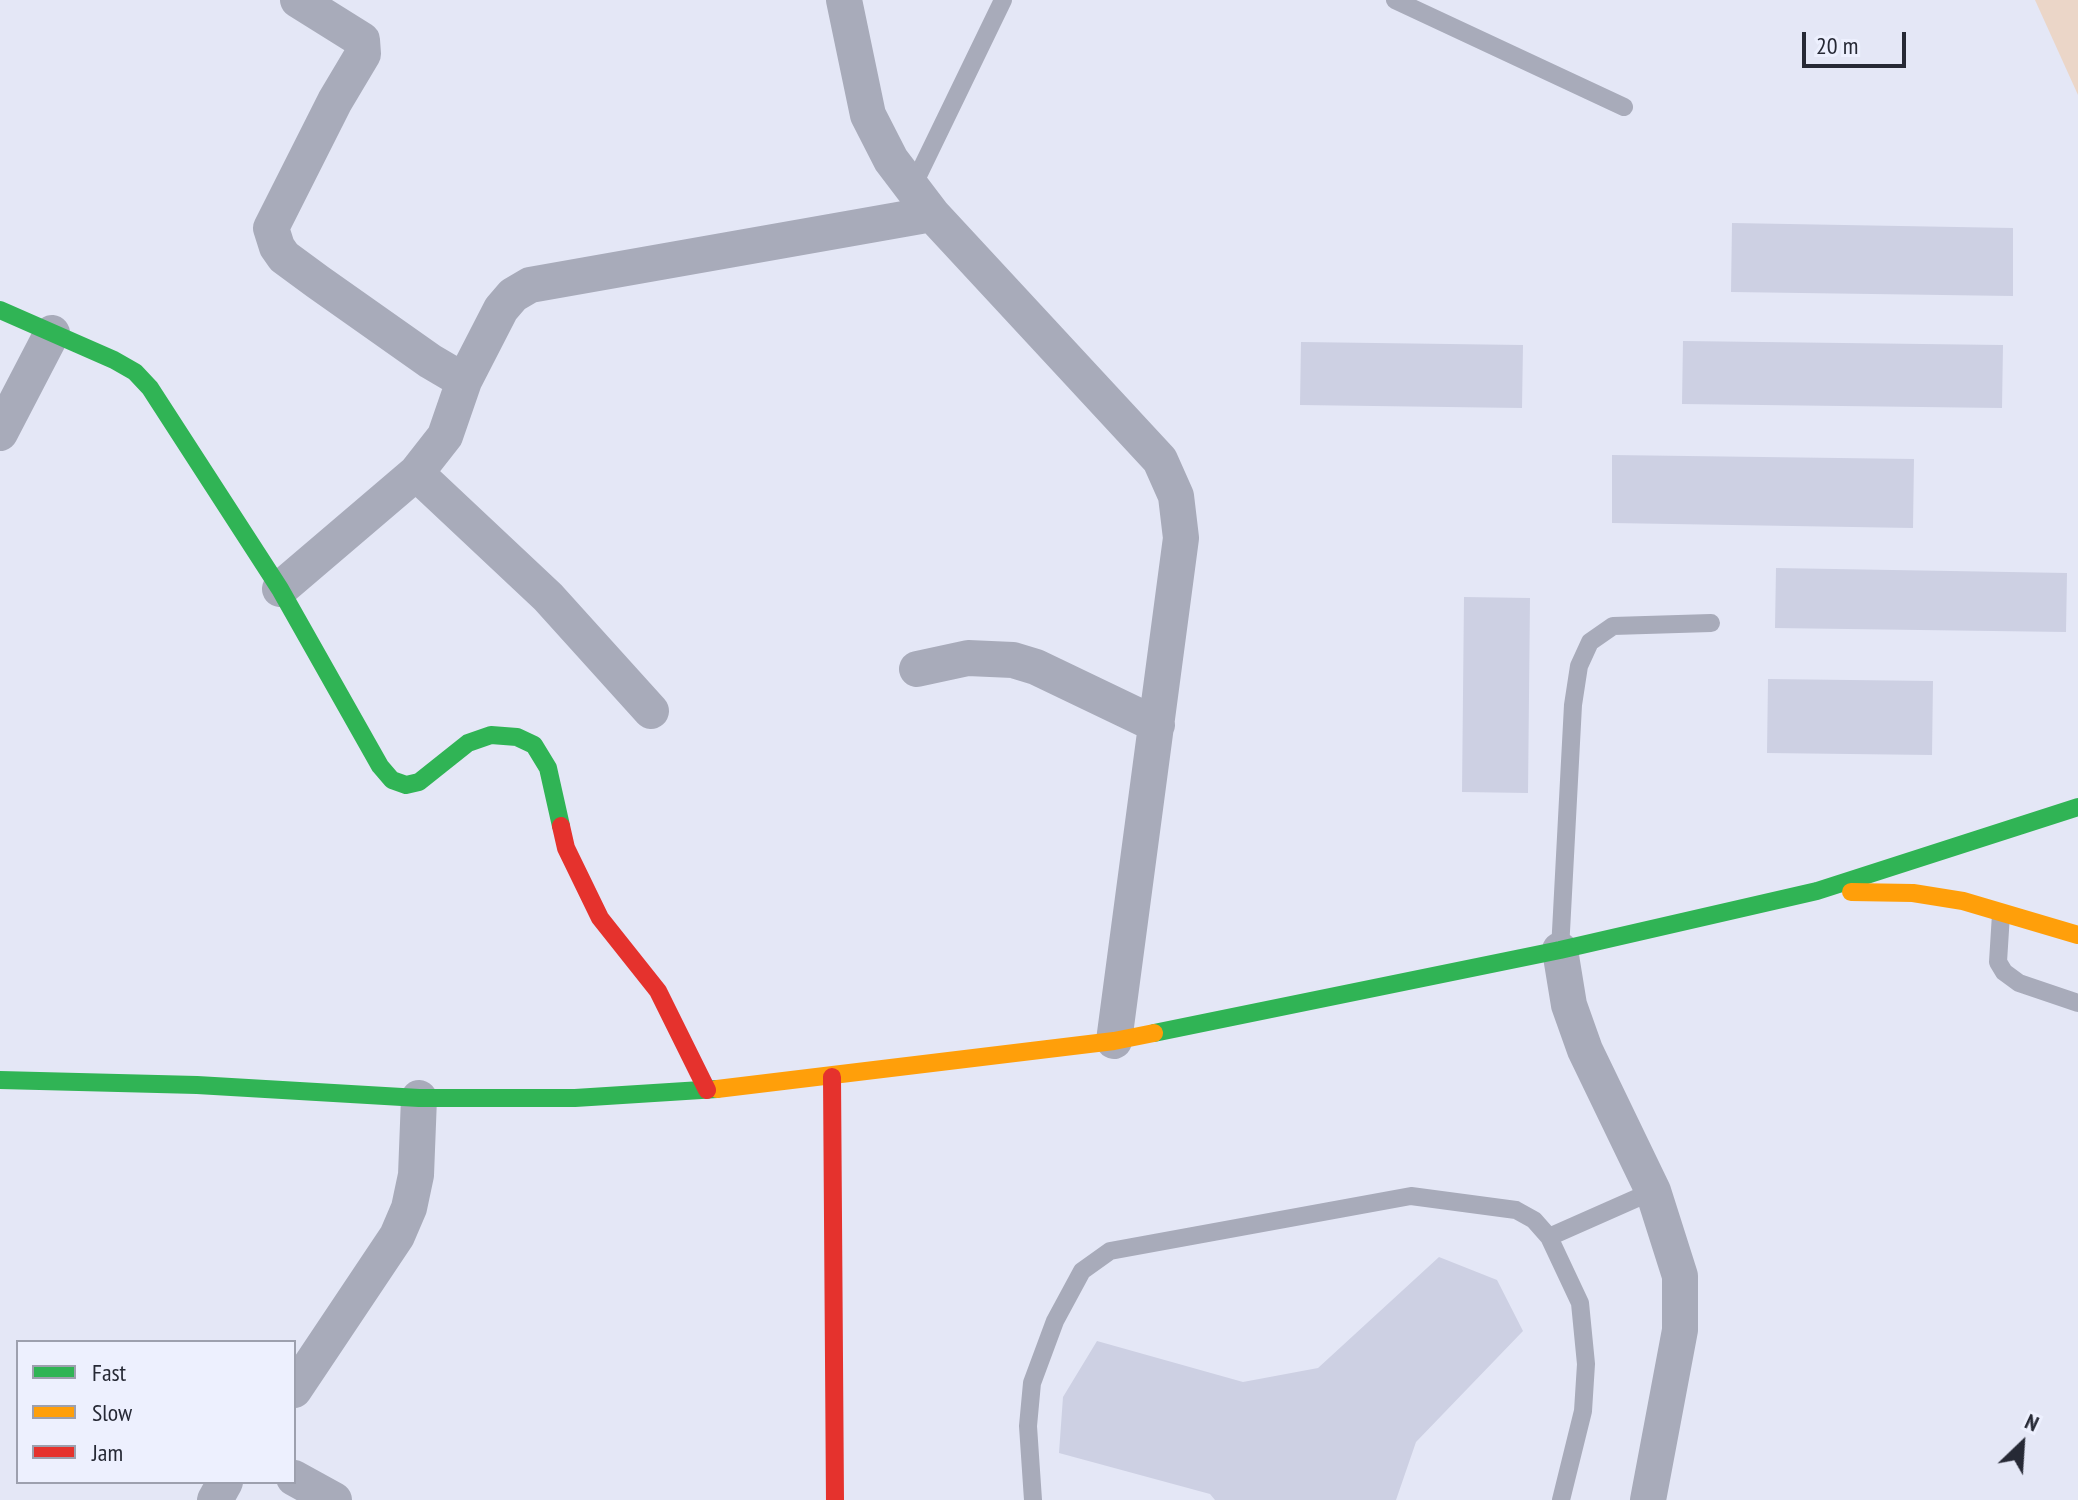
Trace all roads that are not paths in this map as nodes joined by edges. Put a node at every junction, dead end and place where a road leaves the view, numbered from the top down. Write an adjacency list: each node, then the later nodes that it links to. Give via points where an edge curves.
1 (298, 0): 9 (street, via 362,40 363,54 271,228 277,247 318,282)
2 (844, 0): 6 (street, via 868,115 891,160)
3 (1003, 0): 6 (lane)
4 (1395, 0): 5 (lane)
5 (1624, 107)
6 (922, 201): 9 (street, via 530,285 501,309); 16 (street, via 1160,460 1176,496 1181,538)
7 (0, 310): 8 (main road)
8 (52, 333): 10 (street); 12 (main road, via 114,360 150,388)
9 (464, 381): 11 (street, via 445,436)
10 (0, 433)
11 (416, 473): 12 (street); 15 (street, via 548,597)
12 (280, 589): 26 (main road, via 392,780 419,782 468,743 491,735 534,745 548,768 566,848 600,918 658,991)
13 (1711, 623): 21 (lane, via 1613,626 1590,642 1579,666 1573,705)
14 (917, 669): 16 (street, via 968,658 1013,660)
15 (651, 711)
16 (1157, 725): 23 (street)
17 (2078, 807): 18 (main road)
18 (1817, 891): 19 (main road, via 1913,893); 21 (main road)
19 (2002, 911): 20 (main road); 22 (lane, via 1998,962 2004,972 2019,983)
20 (2078, 935)
21 (1560, 950): 23 (main road); 28 (street, via 1569,1005 1585,1050)
22 (2078, 1003)
23 (1114, 1041): 24 (main road)
24 (832, 1077): 26 (main road); 33 (main road)
25 (0, 1080): 27 (main road)
26 (707, 1090): 27 (main road, via 575,1098)
27 (419, 1098): 30 (street, via 409,1208 397,1236)
28 (1653, 1191): 29 (lane); 36 (street, via 1680,1276 1680,1330)
29 (1549, 1237): 34 (lane, via 1516,1210 1411,1196 1110,1251 1082,1271 1055,1321 1032,1383 1028,1426); 35 (lane, via 1580,1303 1586,1364 1583,1411)
30 (296, 1387)
31 (296, 1479): 32 (street)
32 (334, 1500)
33 (835, 1500)
34 (1033, 1500)
35 (1561, 1500)
36 (1648, 1500)

